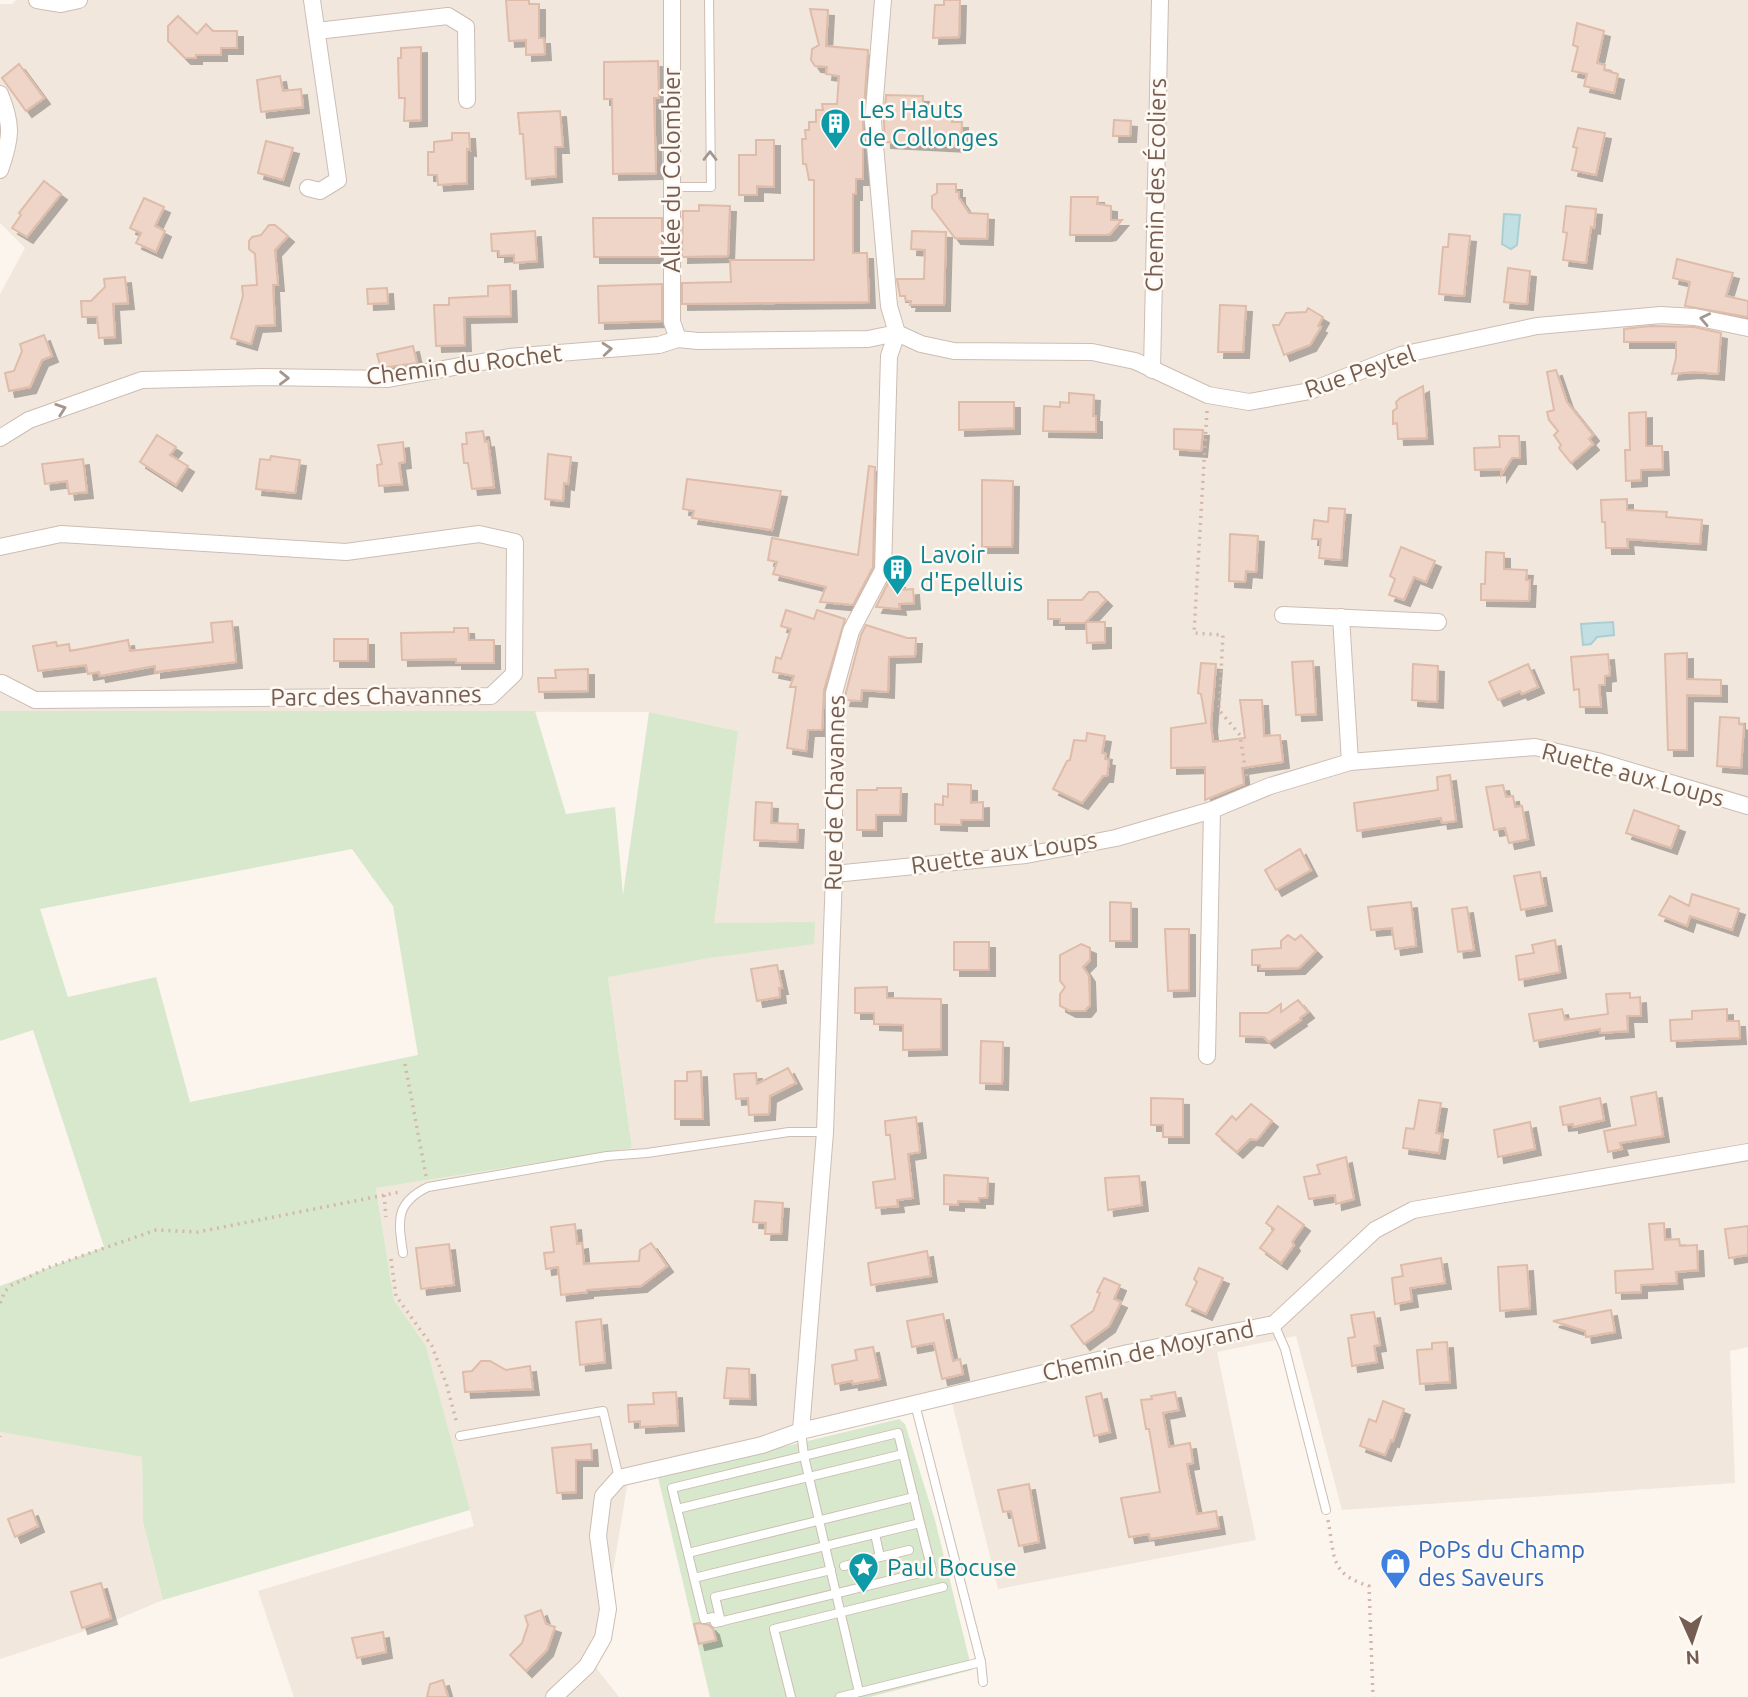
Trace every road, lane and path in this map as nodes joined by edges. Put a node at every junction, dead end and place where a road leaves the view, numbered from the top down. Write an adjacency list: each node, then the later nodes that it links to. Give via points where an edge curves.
1 (37, 0): 2 (street, via 61,4)
2 (79, 0)
3 (313, 0): 8 (street)
4 (672, 0): 12 (street, Allée du Colombier)
5 (709, 0): 12 (lane, one-way to 5, via 710,187)
6 (883, 0): 15 (street, Rue de Chavannes, via 873,122 889,306)
7 (1160, 0): 17 (street, Chemin des Écoliers)
8 (317, 31): 10 (street, via 448,16 466,27); 13 (street, via 338,180 320,191)
9 (0, 94): 11 (street, via 10,118)
10 (467, 100)
11 (0, 170)
12 (673, 187): 16 (street, Allée du Colombier, via 672,322)
13 (308, 188)
14 (1748, 328): 18 (street, Rue Peytel, one-way to 18, via 1661,315 1537,326 1401,355 1310,391 1249,401)
15 (897, 333): 16 (street, Chemin du Rochet, via 868,339); 17 (street, Rue Peytel, via 954,351 1092,352 1135,361); 29 (street, Rue de Chavannes, via 889,356 883,570 851,631 834,693)
16 (678, 339): 19 (street, Chemin du Rochet, one-way to 16, via 29,420 142,380 388,379 509,357 659,345)
17 (1152, 370): 18 (street, Rue Peytel)
18 (1208, 395): 26 (path, via 1194,633 1223,635 1219,710 1240,735)
19 (0, 438)
20 (0, 547): 24 (street, Parc des Chavannes, via 61,534 346,552 479,534 515,542 514,674 491,696 35,700)
21 (1283, 615): 22 (street)
22 (1340, 617): 23 (street); 25 (street)
23 (1438, 622)
24 (2, 683)
25 (1350, 762): 26 (street, Ruette aux Loups); 27 (street, Ruette aux Loups, via 1535,747)
26 (1249, 794): 28 (street, Ruette aux Loups)
27 (1748, 806)
28 (1212, 810): 29 (street, Ruette aux Loups, via 1116,838 1026,856); 30 (street)
29 (834, 874): 32 (street, Rue de Chavannes)
30 (1207, 1056)
31 (405, 1064): 34 (path)
32 (825, 1132): 34 (lane, via 789,1132 607,1156); 42 (street, Rue de Chavannes)
33 (1748, 1152): 40 (street, Chemin de Moyrand, via 1413,1210 1376,1230)
34 (428, 1187): 35 (path); 37 (lane, via 412,1195 404,1206 400,1221)
35 (384, 1195): 36 (path); 39 (path, via 198,1232 156,1230 47,1268 12,1285)
36 (387, 1220)
37 (403, 1254)
38 (391, 1258): 43 (path, via 396,1296 432,1346)
39 (0, 1303)
40 (1274, 1324): 41 (street, Chemin de Moyrand); 50 (lane, via 1285,1349)
41 (915, 1404): 42 (street, Chemin de Moyrand); 65 (lane)
42 (801, 1431): 45 (lane); 47 (street, Chemin de Moyrand, via 762,1446)
43 (460, 1436): 47 (lane, via 603,1410)
44 (903, 1454): 45 (lane, via 898,1433); 46 (lane); 48 (lane)
45 (804, 1456): 46 (lane); 49 (lane, via 672,1488)
46 (809, 1477): 49 (lane); 51 (lane)
47 (619, 1478): 68 (street, via 603,1496 598,1536 608,1609 603,1638 587,1666)
48 (914, 1497): 51 (lane); 52 (lane)
49 (677, 1509): 56 (lane)
50 (1326, 1510): 71 (path, via 1337,1566 1352,1581 1369,1586)
51 (819, 1521): 54 (lane); 56 (lane)
52 (920, 1523): 53 (lane); 62 (lane, via 932,1570)
53 (874, 1534): 54 (lane); 57 (lane)
54 (825, 1545): 59 (lane); 60 (lane)
55 (909, 1550): 57 (lane)
56 (688, 1553): 60 (lane)
57 (880, 1557): 58 (lane)
58 (844, 1566)
59 (831, 1570): 62 (lane); 64 (lane, via 715,1597)
60 (694, 1578): 64 (lane, via 704,1619 713,1617 715,1623)
61 (943, 1587): 63 (lane)
62 (836, 1594): 63 (lane); 64 (lane)
63 (841, 1613): 67 (lane); 69 (lane, via 774,1629)
64 (721, 1622)
65 (981, 1662): 66 (lane); 67 (lane)
66 (983, 1682)
67 (859, 1692): 70 (lane)
68 (554, 1697)
69 (791, 1697)
70 (840, 1697)
71 (1373, 1697)

